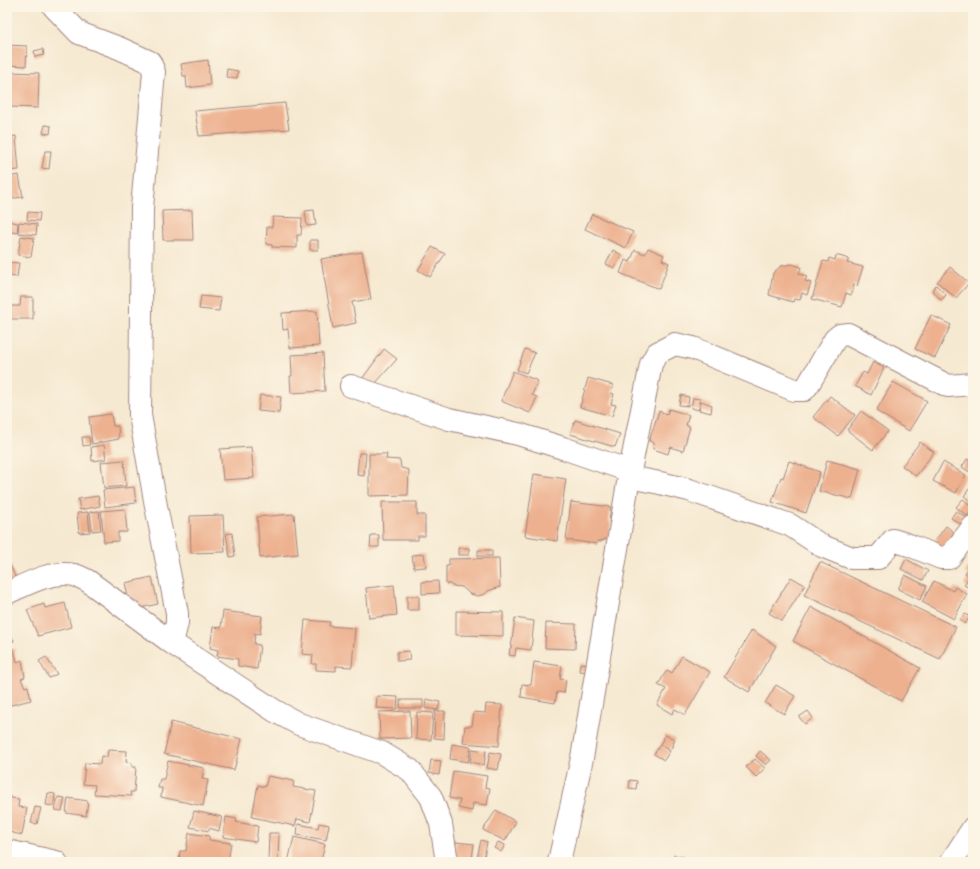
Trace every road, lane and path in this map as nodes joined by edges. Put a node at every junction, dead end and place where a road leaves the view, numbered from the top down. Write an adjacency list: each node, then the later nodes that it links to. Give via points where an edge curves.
1 (54, 7): 7 (street, via 79,33 150,62 154,72 142,208 140,415 177,613)
2 (973, 384): 4 (street, via 948,386 848,334 835,339 804,390 794,390 693,348 675,344 657,352 651,364)
3 (351, 386): 4 (street, via 449,419 518,434 563,448)
4 (629, 474): 5 (street, via 689,490 790,525 822,546 852,558 878,558 892,540 941,558 949,558); 12 (street, via 582,758)
5 (973, 527)
6 (7, 593): 7 (street, via 52,574 75,575 88,581)
7 (172, 643): 11 (street, via 299,724 382,753 410,770 431,797 440,824)
8 (973, 828): 13 (street)
9 (7, 851): 10 (street)
10 (56, 862)
11 (447, 862)
12 (559, 862)
13 (951, 862)

